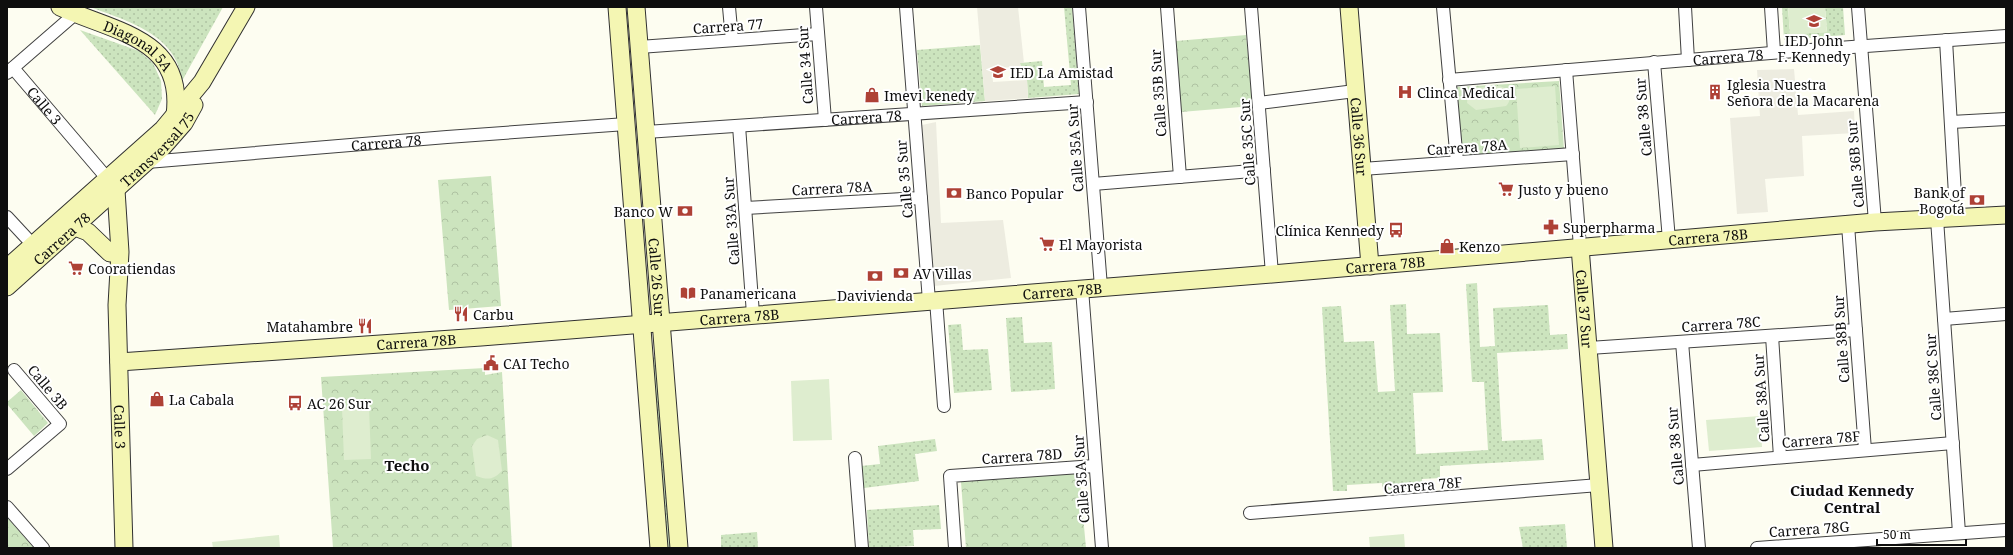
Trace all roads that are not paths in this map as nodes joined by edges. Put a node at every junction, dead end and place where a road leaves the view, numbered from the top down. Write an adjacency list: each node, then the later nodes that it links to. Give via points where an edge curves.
1 (246, 7): 28 (street, Transversal 75)
2 (617, 7): 37 (street, Calle 26 Sur)
3 (636, 7): 21 (street, Calle 26 Sur)
4 (729, 7): 18 (street)
5 (816, 7): 16 (street, Calle 34 Sur)
6 (906, 7): 32 (street, Calle 35 Sur)
7 (1079, 7): 30 (street, Calle 35A Sur)
8 (1167, 7): 45 (street, Calle 35B Sur)
9 (1251, 7): 31 (street, Calle 35C Sur)
10 (1349, 7): 29 (street, Calle 36 Sur)
11 (1443, 7): 27 (street)
12 (1685, 7): 23 (street)
13 (1771, 7): 22 (street)
14 (1858, 7): 20 (street, Calle 36B Sur)
15 (68, 10): 26 (street); 33 (street, Diagonal 5A, via 142,40 162,56 176,90)
16 (818, 34): 18 (street, Carrera 77); 35 (street, Calle 34 Sur)
17 (2006, 36): 19 (street, Carrera 78)
18 (732, 40): 21 (street, Carrera 77)
19 (1946, 40): 20 (street, Carrera 78); 36 (street)
20 (1860, 46): 22 (street, Carrera 78); 54 (street, Calle 36B Sur)
21 (639, 47): 39 (street, Calle 26 Sur)
22 (1774, 52): 23 (street, Carrera 78)
23 (1688, 60): 24 (street, Carrera 78)
24 (1654, 62): 25 (street, Carrera 78); 57 (street, Calle 38 Sur)
25 (1566, 70): 27 (street, Carrera 78); 40 (street, Calle 37 Sur)
26 (10, 71): 47 (street, Calle 3)
27 (1449, 80): 42 (street)
28 (202, 82): 33 (street, Transversal 75); 41 (street, Transversal 75, via 184,123)
29 (1355, 91): 31 (street); 43 (street, Calle 36 Sur)
30 (1087, 102): 32 (street, Carrera 78); 46 (street, Calle 35A Sur)
31 (1259, 103): 44 (street, Calle 35C Sur)
32 (914, 114): 35 (street, Carrera 78); 49 (street, Calle 35 Sur)
33 (175, 115): 47 (street, Transversal 75)
34 (2006, 119): 36 (street)
35 (824, 120): 38 (street, Carrera 78)
36 (1951, 122): 48 (street)
37 (626, 124): 41 (street, Carrera 78); 73 (street, Calle 26 Sur)
38 (739, 126): 39 (street, Carrera 78); 50 (street, Calle 33A Sur)
39 (646, 132): 72 (street, Calle 26 Sur)
40 (1573, 154): 42 (street, Carrera 78A); 59 (street, Calle 37 Sur)
41 (147, 162): 47 (street, Transversal 75)
42 (1457, 162): 43 (street, Carrera 78A)
43 (1362, 169): 61 (street, Calle 36 Sur)
44 (1264, 170): 45 (street); 63 (street, Calle 35C Sur)
45 (1180, 177): 46 (street)
46 (1093, 184): 65 (street, Calle 35A Sur)
47 (111, 189): 56 (street, Carrera 78); 58 (street, Carrera 78); 60 (street, Calle 3); 68 (street, Calle 3, via 120,252)
48 (1955, 195)
49 (921, 198): 50 (street, Carrera 78A); 67 (street, Calle 35 Sur)
50 (745, 208): 69 (street, Calle 33A Sur)
51 (2006, 215): 53 (street, Carrera 78B)
52 (7, 217): 58 (street)
53 (1937, 219): 54 (street, Carrera 78B); 71 (street, Calle 38C Sur)
54 (1875, 222): 55 (street, Carrera 78B)
55 (1848, 225): 57 (street, Carrera 78B); 74 (street, Calle 38B Sur)
56 (75, 227): 60 (street, via 88,232); 64 (street, Carrera 78)
57 (1669, 240): 59 (street, Carrera 78B)
58 (33, 245): 62 (street, Carrera 78)
59 (1580, 247): 61 (street, Carrera 78B); 77 (street, Calle 37 Sur)
60 (110, 253): 68 (street, Calle 3)
61 (1370, 266): 63 (street, Carrera 78B)
62 (7, 268)
63 (1272, 274): 65 (street, Carrera 78B)
64 (7, 287)
65 (1101, 287): 66 (street, Carrera 78B)
66 (1082, 289): 67 (street, Carrera 78B); 86 (street, Calle 35A Sur)
67 (933, 300): 69 (street, Carrera 78B); 80 (street, Calle 35 Sur)
68 (117, 305): 78 (street, Calle 3)
69 (753, 314): 72 (street, Carrera 78B)
70 (2006, 314): 71 (street)
71 (1944, 319): 81 (street, Calle 38C Sur)
72 (661, 322): 73 (street, Carrera 78B); 96 (street, Calle 26 Sur)
73 (641, 323): 78 (street, Carrera 78B); 95 (street, Calle 26 Sur)
74 (1856, 330): 75 (street, Carrera 78C); 82 (street, Calle 38B Sur)
75 (1772, 336): 76 (street, Carrera 78C); 84 (street, Calle 38A Sur)
76 (1682, 342): 77 (street, Carrera 78C); 85 (street, Calle 38 Sur)
77 (1588, 348): 88 (street, Calle 37 Sur)
78 (118, 362): 94 (street, Calle 3)
79 (14, 370): 87 (street, Calle 3B, via 60,424)
80 (944, 406)
81 (1953, 443): 82 (street, Carrera 78F); 92 (street, Calle 38C Sur)
82 (1865, 450): 84 (street, Carrera 78F)
83 (855, 458): 97 (street)
84 (1780, 458): 85 (street, Carrera 78F)
85 (1692, 465): 101 (street, Calle 38 Sur)
86 (1095, 466): 98 (street, Carrera 78D, via 950,476); 99 (street, Calle 35A Sur)
87 (7, 469)
88 (1599, 486): 90 (street, Carrera 78F); 100 (street, Calle 37 Sur)
89 (7, 507): 93 (street)
90 (1250, 513)
91 (2006, 530): 92 (street, Carrera 78G)
92 (1959, 533): 102 (street, Carrera 78G)
93 (43, 548)
94 (124, 548)
95 (659, 548)
96 (679, 548)
97 (862, 548)
98 (955, 548)
99 (1102, 548)
100 (1604, 548)
101 (1699, 548)
102 (1757, 548)

